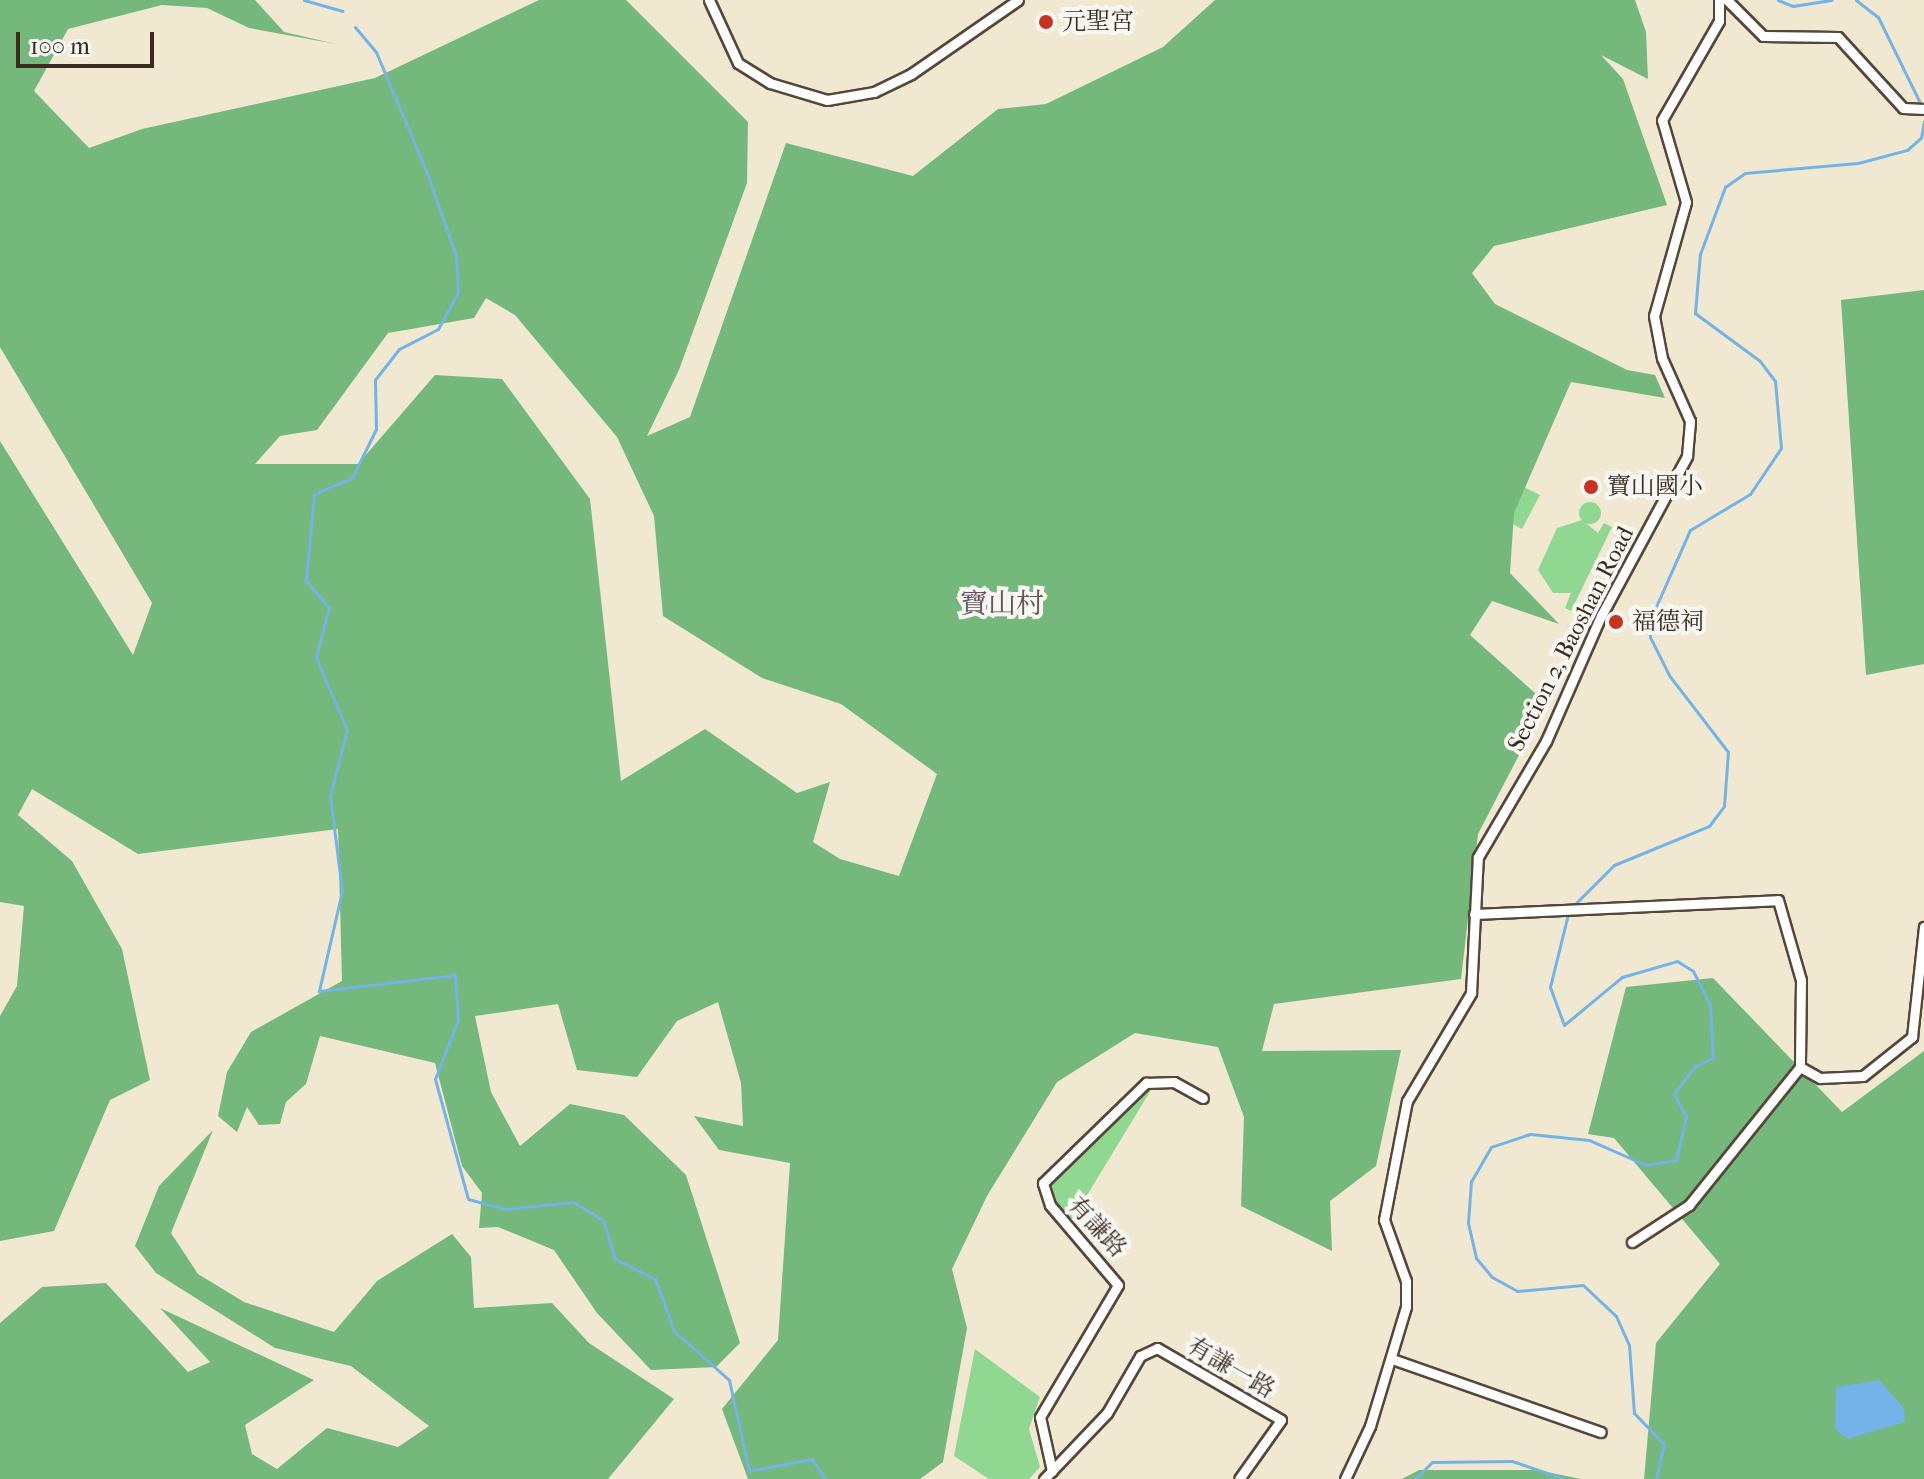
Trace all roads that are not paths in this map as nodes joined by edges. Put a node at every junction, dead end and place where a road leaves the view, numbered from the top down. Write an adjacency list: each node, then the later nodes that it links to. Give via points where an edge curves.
1 (709, 0): 2 (street, via 738,63 770,83 827,100 874,92 911,74)
2 (1018, 0)
3 (1719, 0): 6 (street, Section 2, Baoshan Road, via 1719,21 1662,120 1686,202 1654,316 1662,358 1690,421 1687,456 1601,616 1546,741 1478,857)
4 (1727, 0): 5 (street, via 1763,36 1838,37 1903,108)
5 (1920, 109)
6 (1474, 914): 8 (street, via 1533,916 1778,900 1801,980); 11 (street, Section 2, Baoshan Road, via 1471,993 1407,1101 1384,1220 1408,1293)
7 (1924, 927): 8 (street, via 1912,1037 1863,1076 1820,1078)
8 (1800, 1067): 10 (street, via 1689,1205)
9 (1203, 1098): 13 (street, 有謙路, via 1174,1082 1146,1083 1043,1183 1050,1205 1118,1285 1040,1417)
10 (1632, 1242)
11 (1392, 1359): 12 (street); 16 (street, Section 2, Baoshan Road)
12 (1601, 1432)
13 (1052, 1471): 14 (street); 15 (street, 有謙一路, via 1107,1413 1140,1356 1157,1348 1281,1420)
14 (1044, 1479)
15 (1239, 1479)
16 (1345, 1479)

